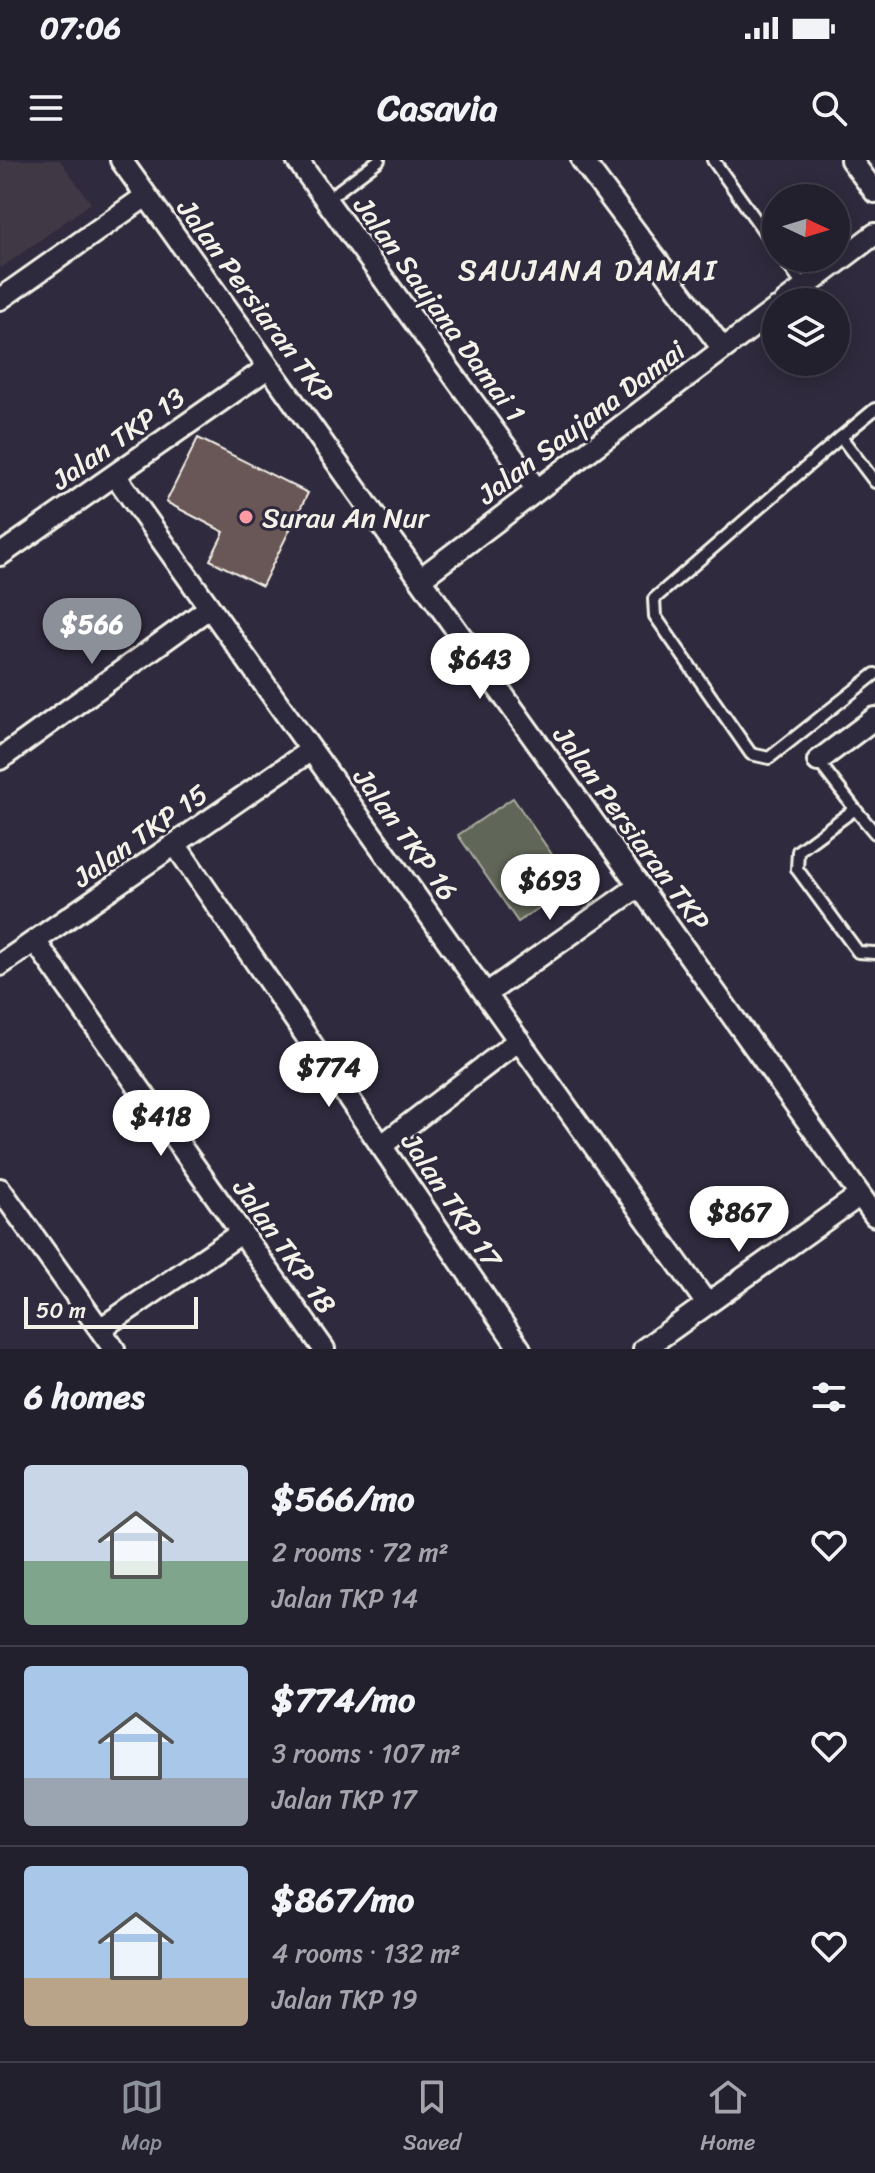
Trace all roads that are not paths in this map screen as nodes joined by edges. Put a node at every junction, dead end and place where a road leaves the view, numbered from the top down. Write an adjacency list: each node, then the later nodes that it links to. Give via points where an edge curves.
1 (121, 160): 8 (street, Jalan Persiaran TKP)
2 (297, 160): 9 (street, Jalan Saujana Damai 1)
3 (379, 160): 9 (lane)
4 (582, 160): 16 (street)
5 (713, 160): 10 (lane)
6 (851, 160): 7 (street)
7 (875, 192)
8 (146, 196): 14 (street); 17 (street, Jalan Persiaran TKP)
9 (326, 200): 22 (street, Jalan Saujana Damai 1)
10 (762, 228)
11 (875, 234): 13 (street)
12 (793, 272): 13 (lane)
13 (804, 287)
14 (0, 299)
15 (762, 320): 16 (street, Jalan Saujana Damai)
16 (723, 349): 22 (street, Jalan Saujana Damai)
17 (269, 367): 20 (street, Jalan TKP 13); 24 (street, Jalan Persiaran TKP)
18 (875, 409): 19 (lane)
19 (841, 437): 21 (lane); 26 (lane, via 654,599 655,616 751,754 769,758)
20 (115, 475): 23 (street, Jalan TKP 13); 25 (street, Jalan TKP 16)
21 (875, 482)
22 (537, 490): 24 (street, Jalan Saujana Damai)
23 (0, 555)
24 (420, 579): 34 (street, Jalan Persiaran TKP)
25 (209, 608): 28 (street, Jalan TKP 16); 29 (street)
26 (875, 674)
27 (875, 718): 30 (street)
28 (311, 750): 33 (street, Jalan TKP 15); 38 (street, Jalan TKP 16)
29 (0, 759)
30 (818, 761): 31 (lane)
31 (855, 809): 32 (lane); 36 (lane, via 798,851 797,869 858,952)
32 (875, 833)
33 (175, 844): 35 (street, Jalan TKP 15); 40 (street, Jalan TKP 17)
34 (639, 886): 38 (street); 42 (street, Jalan Persiaran TKP)
35 (35, 941): 37 (street, Jalan TKP 15); 44 (street, Jalan TKP 18)
36 (875, 953)
37 (0, 965)
38 (486, 994): 39 (street, Jalan TKP 16)
39 (519, 1040): 40 (street); 45 (street, Jalan TKP 16)
40 (381, 1146): 49 (street, Jalan TKP 17)
41 (0, 1189): 46 (street)
42 (860, 1195): 43 (street, Jalan Persiaran TKP); 45 (street)
43 (875, 1216)
44 (241, 1233): 46 (street); 48 (street, Jalan TKP 18)
45 (707, 1304): 50 (street)
46 (100, 1329): 47 (street)
47 (114, 1349)
48 (324, 1349)
49 (520, 1349)
50 (644, 1349)

